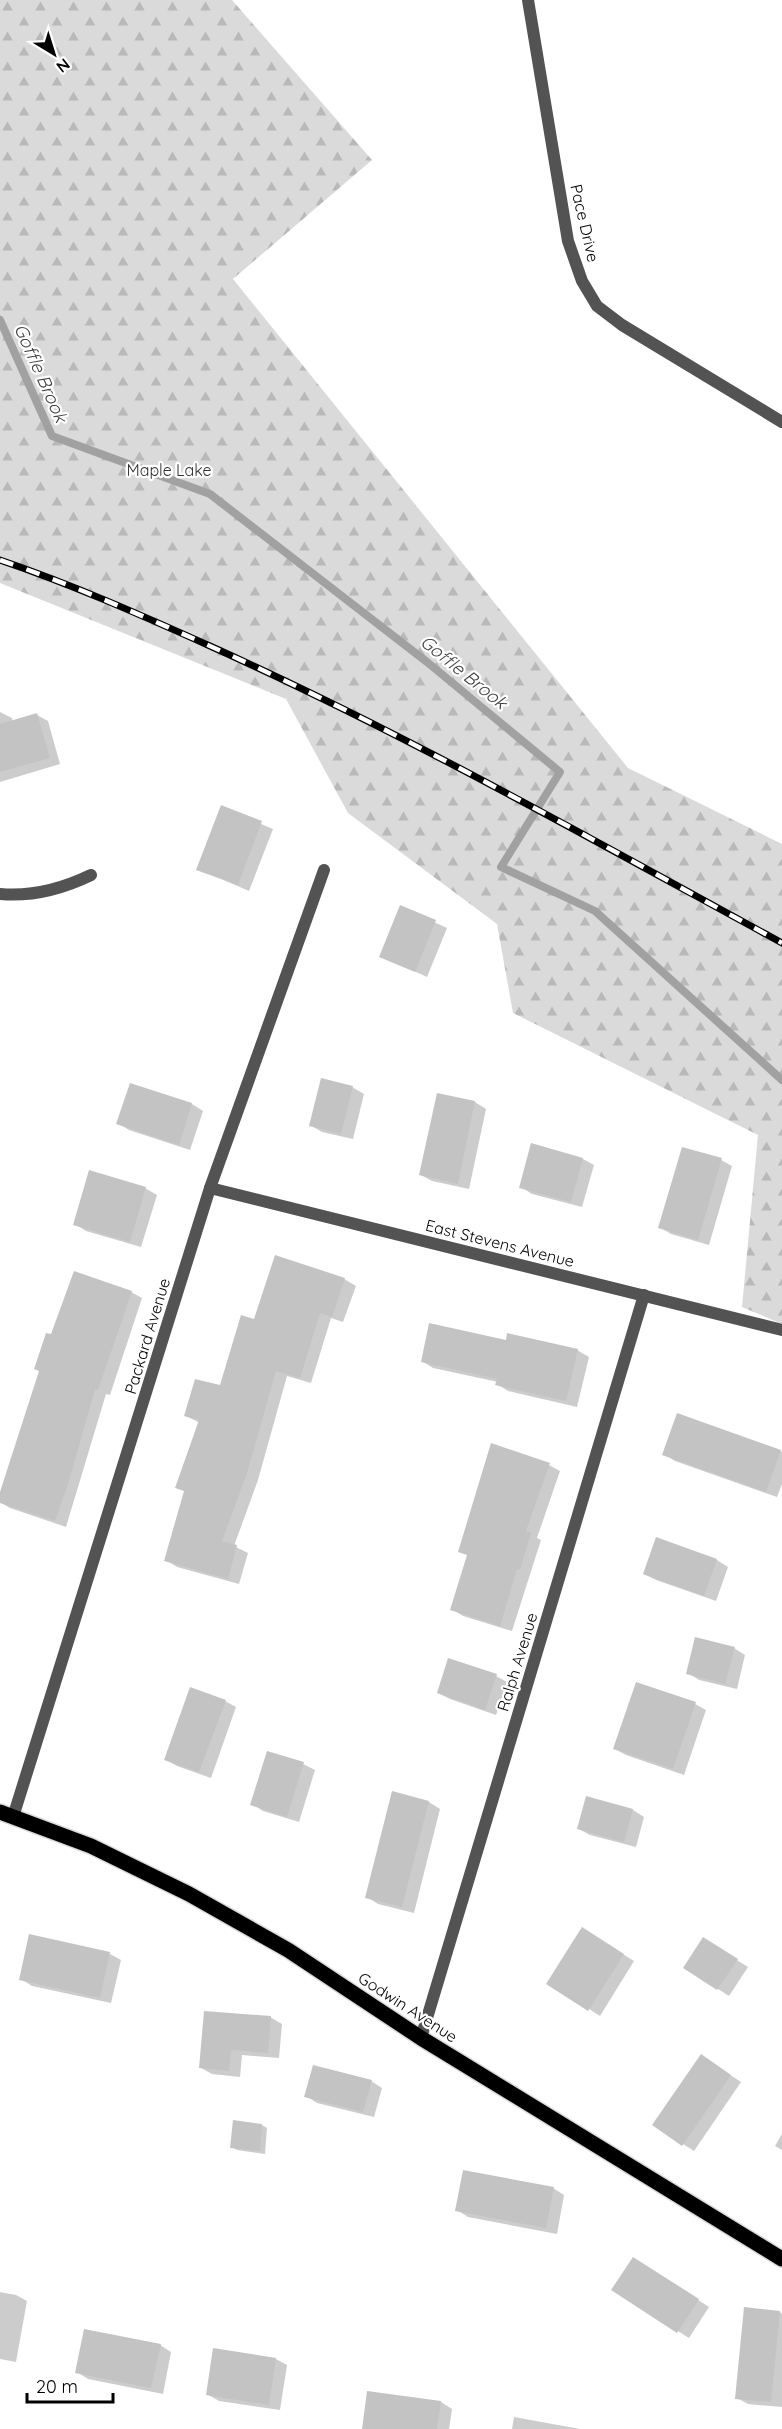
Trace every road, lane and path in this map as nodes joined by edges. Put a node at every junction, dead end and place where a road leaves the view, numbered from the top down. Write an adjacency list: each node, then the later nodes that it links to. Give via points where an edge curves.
1 (528, 0): 2 (street, Pace Drive, via 568,241 582,281 597,306)
2 (782, 422)
3 (324, 870): 6 (street, Packard Avenue)
4 (91, 875): 5 (street, via 64,888 21,896)
5 (0, 894)
6 (210, 1188): 7 (street, East Stevens Avenue); 9 (street, Packard Avenue)
7 (644, 1296): 8 (street, East Stevens Avenue); 10 (street, Ralph Avenue)
8 (782, 1330)
9 (6, 1815): 10 (main road, Godwin Avenue, via 91,1846 189,1894 288,1950)
10 (421, 2038): 11 (main road, Godwin Avenue)
11 (782, 2259)

